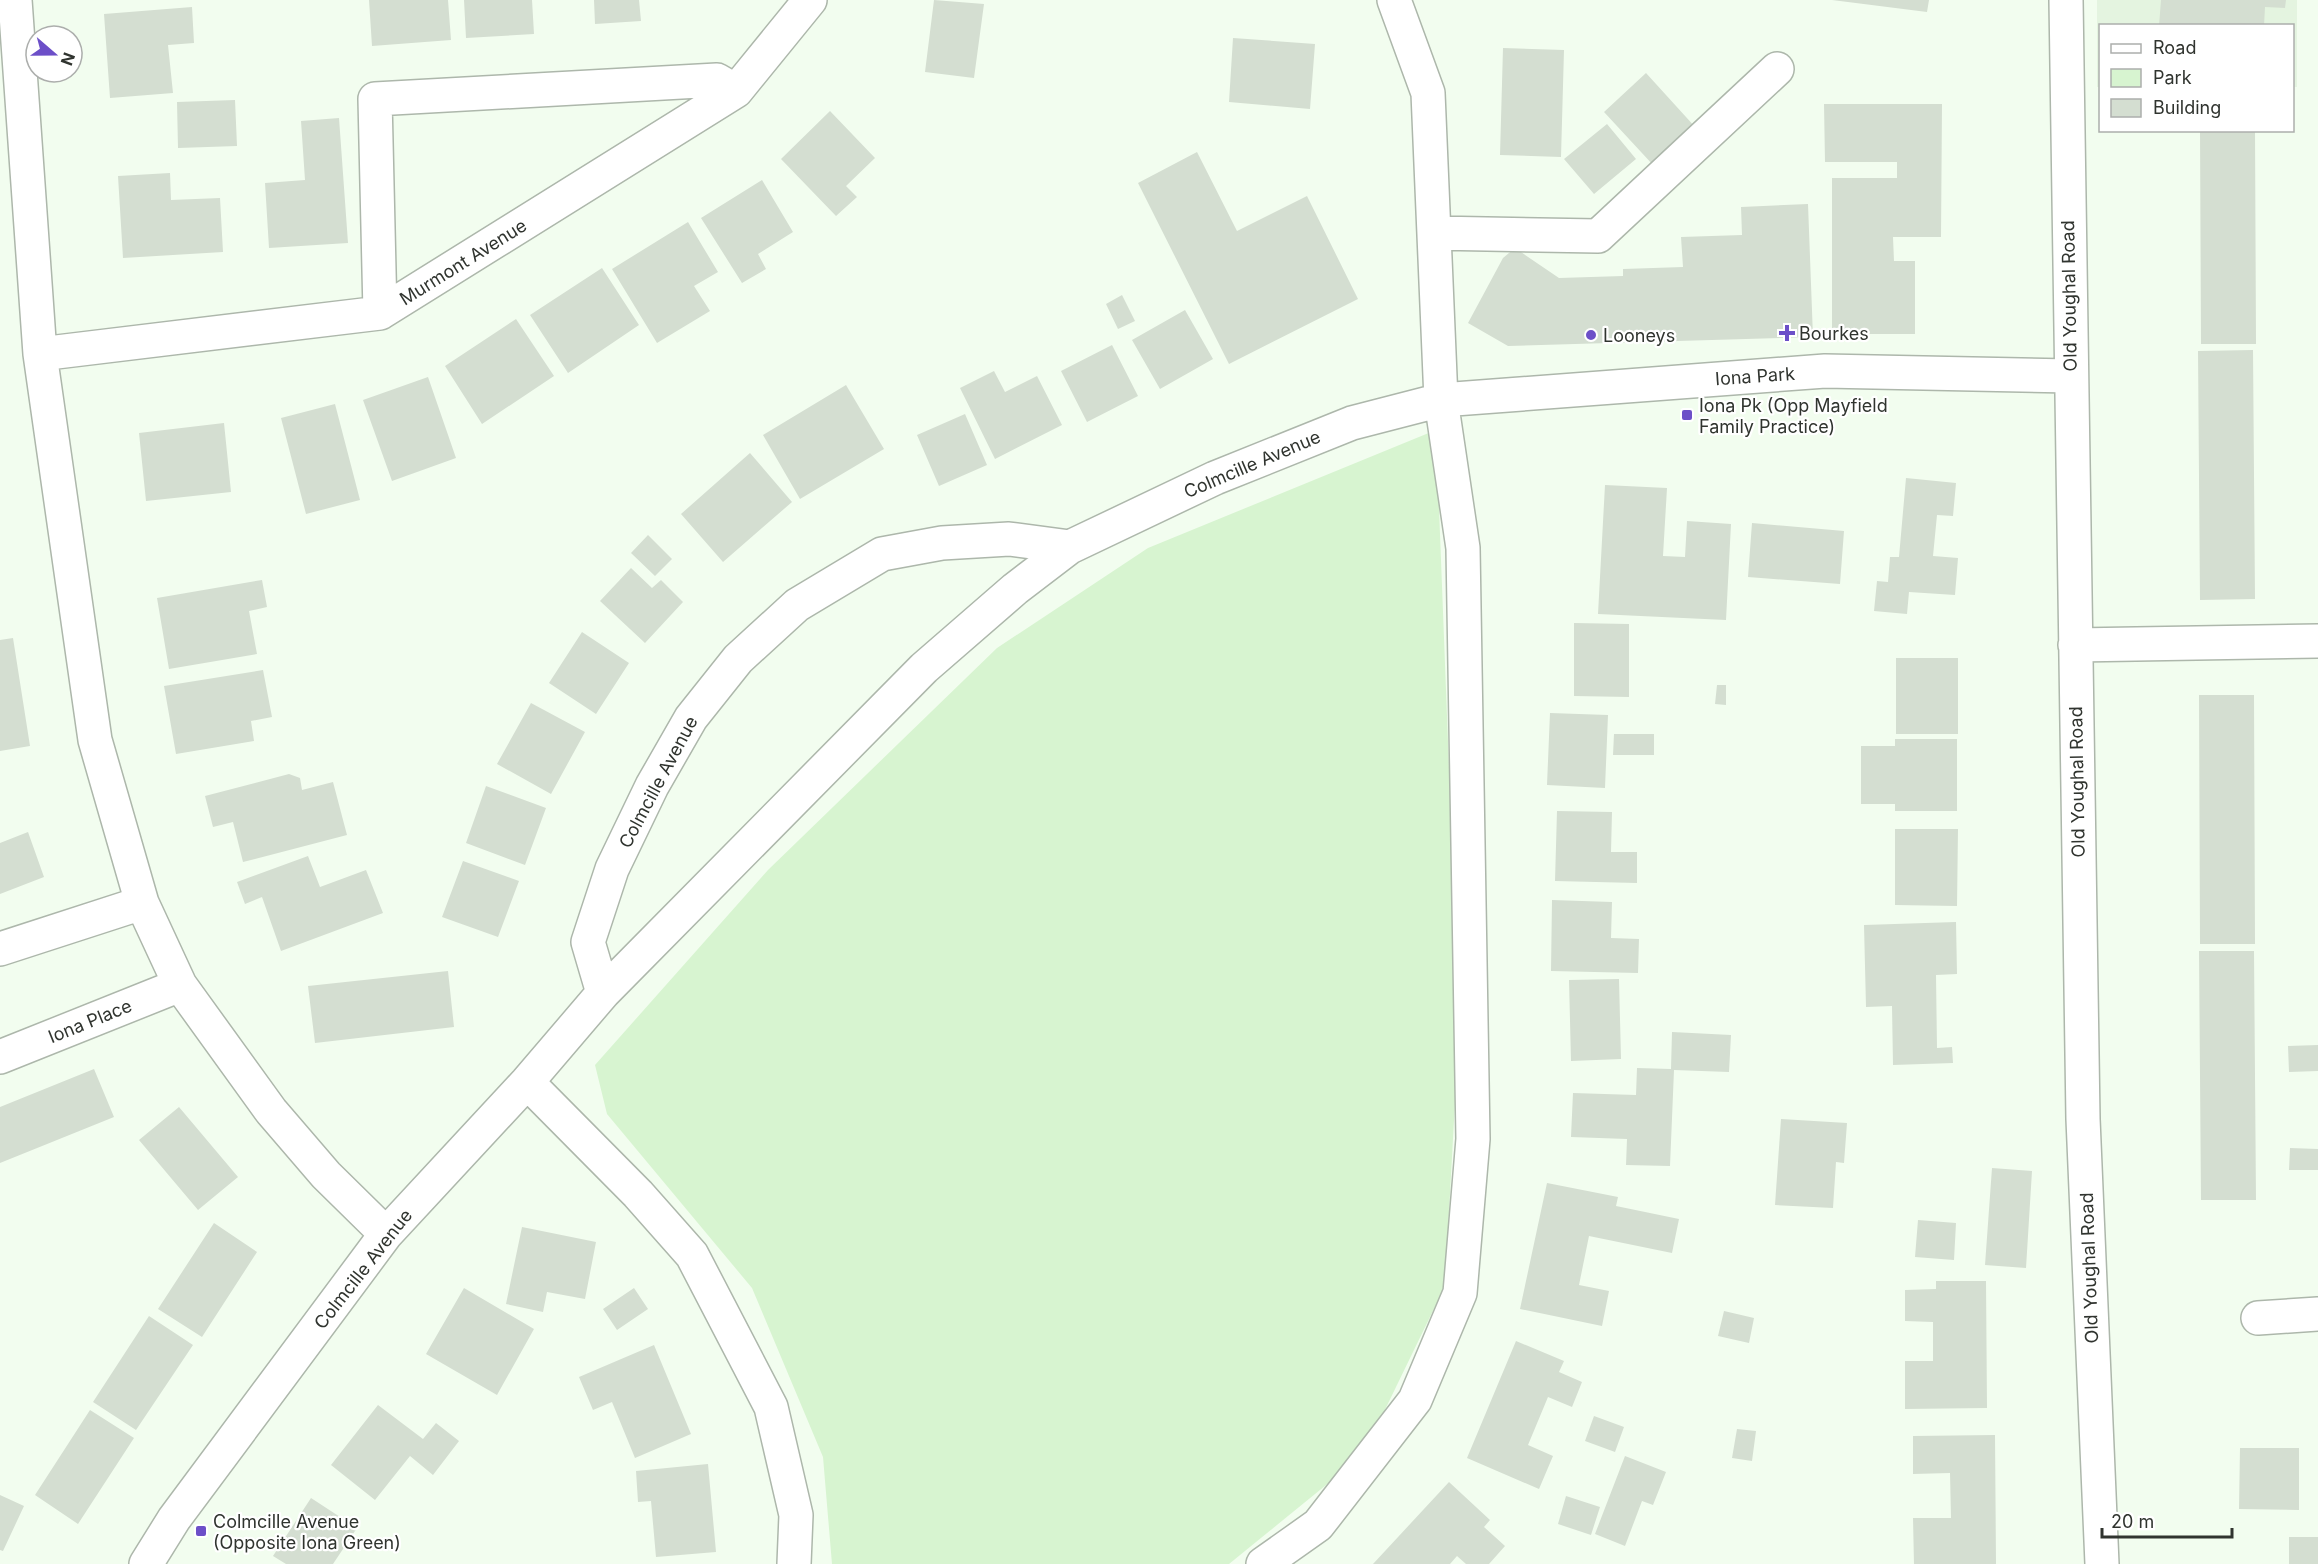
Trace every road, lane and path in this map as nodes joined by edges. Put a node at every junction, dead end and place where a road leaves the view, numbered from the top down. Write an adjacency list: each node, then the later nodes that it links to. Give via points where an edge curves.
1 (15, 0): 9 (street)
2 (810, 0): 6 (street, Murmont Avenue)
3 (1394, 0): 7 (street, via 1428,93)
4 (2066, 0): 10 (street, Old Youghal Road)
5 (1777, 69): 7 (street, via 1598,236)
6 (736, 91): 8 (street, Murmont Avenue); 8 (street, via 717,80 375,99)
7 (1434, 233): 11 (street)
8 (380, 313): 9 (street, Murmont Avenue)
9 (40, 354): 15 (street, via 95,740)
10 (2070, 376): 11 (street, Iona Park, via 1825,371); 14 (street, Old Youghal Road)
11 (1441, 400): 12 (street, Colmcille Avenue, via 1352,423 1215,478); 26 (street, via 1464,560 1473,1140 1460,1293 1415,1400 1318,1525)
12 (1070, 547): 18 (street, Colmcille Avenue, via 924,668); 18 (street, Colmcille Avenue, via 1009,538 942,543 882,554 797,605 738,659 691,718 652,786 612,869 588,942)
13 (2318, 641): 14 (street)
14 (2075, 645): 27 (street, Old Youghal Road, via 2083,1119)
15 (142, 903): 16 (street); 17 (street)
16 (0, 950)
17 (180, 986): 19 (street, Iona Place); 21 (street, via 271,1111 326,1175)
18 (603, 993): 20 (street, Colmcille Avenue)
19 (0, 1057)
20 (527, 1082): 21 (street, Colmcille Avenue); 25 (street, via 638,1194 692,1255 771,1407 796,1515)
21 (386, 1234): 24 (street, Colmcille Avenue, via 174,1519)
22 (2318, 1314): 23 (street)
23 (2258, 1318)
24 (146, 1564)
25 (794, 1564)
26 (1263, 1564)
27 (2102, 1564)

